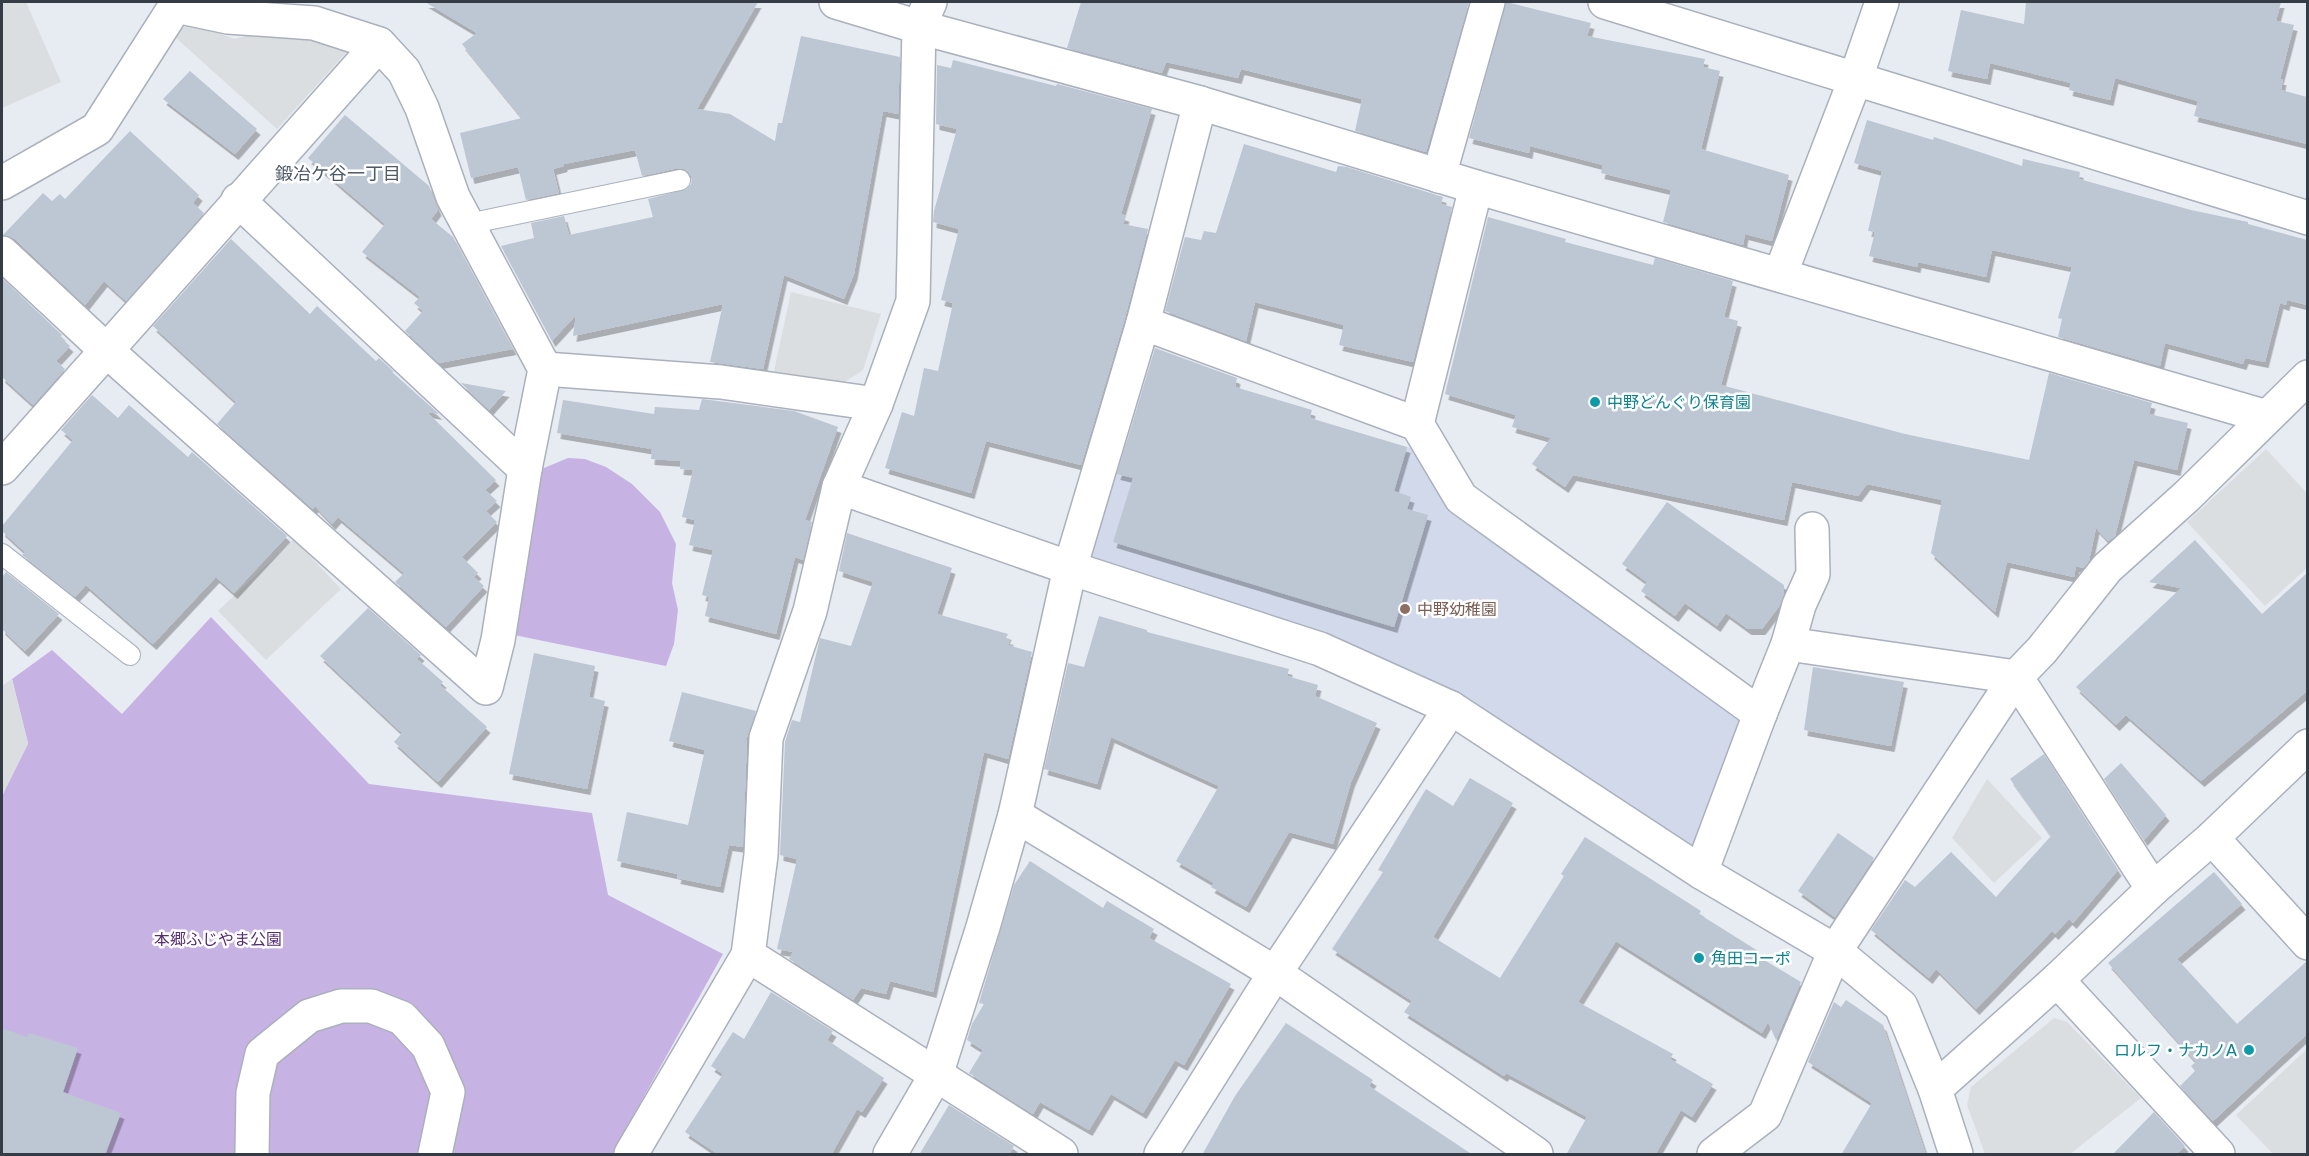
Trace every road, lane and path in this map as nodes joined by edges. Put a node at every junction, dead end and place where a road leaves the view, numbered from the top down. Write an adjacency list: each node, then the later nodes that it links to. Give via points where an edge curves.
1 (836, 2): 6 (street)
2 (1488, 2): 10 (street)
3 (1605, 2): 8 (street)
4 (1882, 2): 8 (street)
5 (177, 4): 7 (street, via 228,17 314,23); 12 (street, via 97,129)
6 (925, 14): 9 (street); 23 (street, via 913,301)
7 (379, 44): 14 (street); 16 (street, via 404,71 422,108 453,197)
8 (1855, 80): 15 (street); 18 (street)
9 (1200, 103): 10 (street); 19 (street)
10 (1439, 176): 13 (street)
11 (680, 180): 16 (lane)
12 (2, 183)
13 (1476, 187): 18 (street); 25 (street)
14 (238, 200): 20 (street); 27 (street)
15 (2307, 218)
16 (468, 224): 21 (street)
17 (2, 253): 20 (street)
18 (1780, 274): 24 (street)
19 (1143, 323): 25 (street); 31 (street)
20 (106, 350): 26 (street); 27 (street, via 486,688 498,640)
21 (544, 369): 23 (street, via 721,382); 27 (street)
22 (2307, 377): 24 (street)
23 (876, 404): 28 (street)
24 (2267, 417): 34 (street, via 2107,568)
25 (1417, 424): 36 (street, via 1461,498)
26 (2, 468)
27 (525, 469)
28 (839, 487): 31 (street); 44 (street, via 810,611 766,738 761,855)
29 (1812, 529): 32 (street, via 1813,574)
30 (2, 554): 33 (lane)
31 (1070, 568): 35 (street, via 1320,650); 38 (street)
32 (1788, 644): 34 (street); 36 (street)
33 (130, 655)
34 (2016, 677): 41 (street); 43 (street)
35 (1452, 708): 40 (street); 45 (street)
36 (1760, 714): 40 (street)
37 (2307, 746): 39 (street)
38 (1015, 815): 45 (street); 47 (street)
39 (2212, 838): 41 (street); 42 (street)
40 (1701, 872): 43 (street)
41 (2153, 889): 46 (street)
42 (2307, 943)
43 (1835, 951): 48 (street, via 1901,1006); 56 (street, via 1765,1115)
44 (748, 955): 47 (street); 51 (street)
45 (1275, 973): 54 (street); 55 (street)
46 (2057, 980): 48 (street); 58 (street)
47 (936, 1075): 52 (street); 53 (street)
48 (1935, 1089): 57 (street)
49 (252, 1155): 50 (street, via 253,1093 262,1054 309,1017 341,1006 371,1006 402,1018 428,1046 448,1092)
50 (435, 1155)
51 (631, 1155)
52 (890, 1155)
53 (1061, 1155)
54 (1161, 1155)
55 (1536, 1155)
56 (1714, 1155)
57 (1956, 1155)
58 (2218, 1155)

